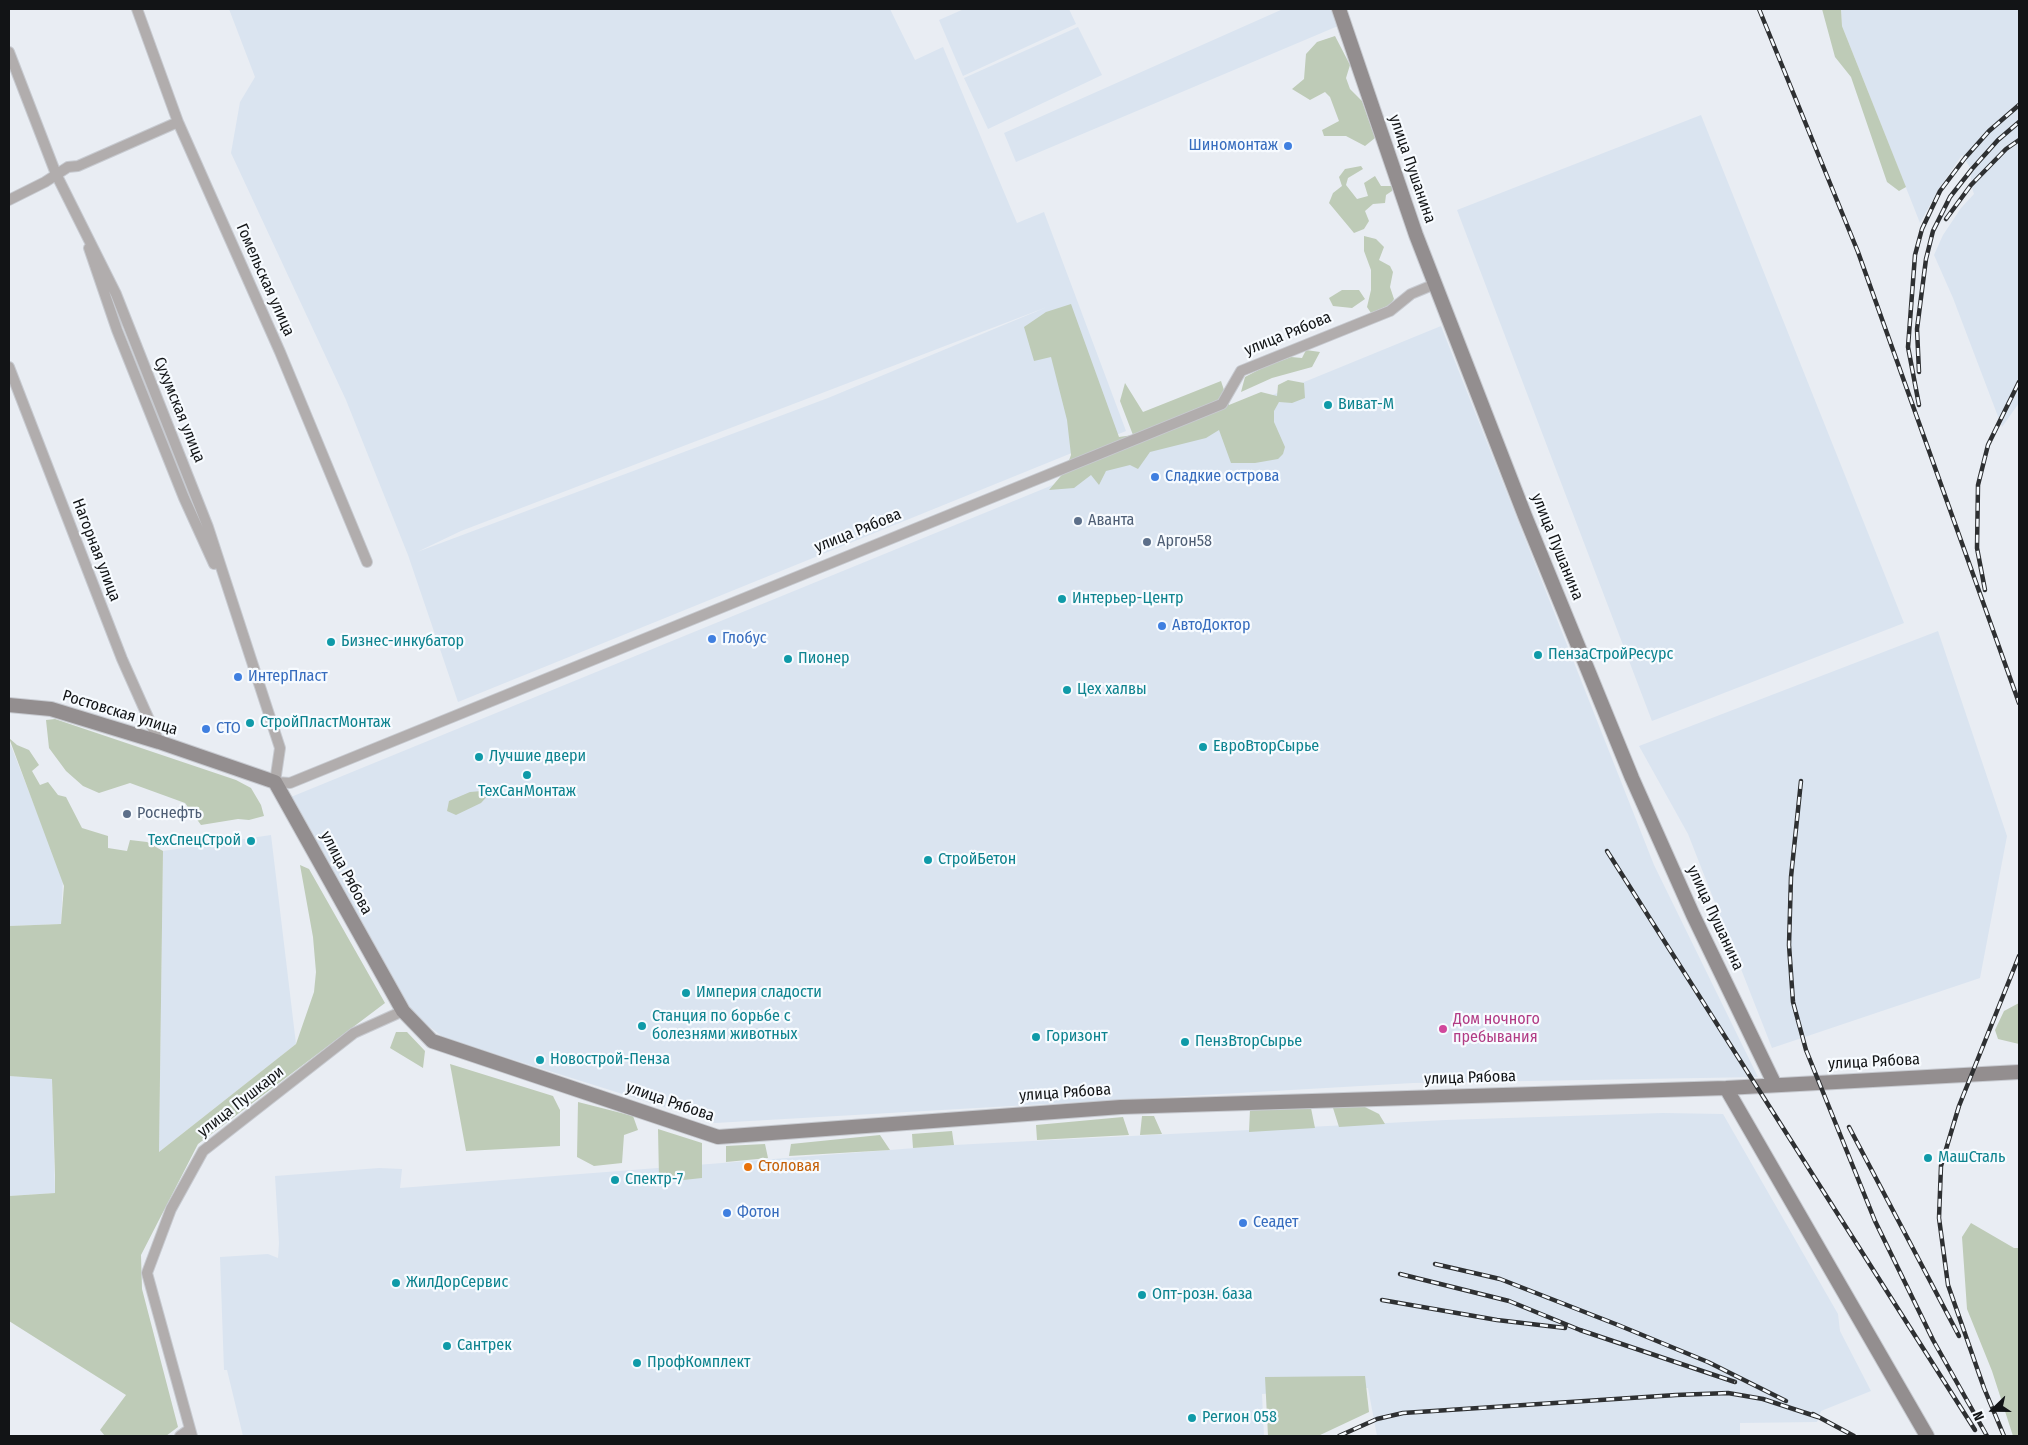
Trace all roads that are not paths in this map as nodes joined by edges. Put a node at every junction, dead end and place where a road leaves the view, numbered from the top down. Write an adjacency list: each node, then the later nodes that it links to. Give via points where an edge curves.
1 (138, 9): 4 (street, Гомельская улица)
2 (1339, 9): 7 (street, улица Пушанина, via 1385,149)
3 (9, 52): 5 (street, Сухумская улица)
4 (178, 122): 5 (street); 9 (street, Гомельская улица, via 280,352)
5 (56, 174): 6 (street); 13 (street, Сухумская улица, via 87,238 105,299 184,498 230,599 280,748)
6 (9, 200)
7 (1435, 284): 13 (street, улица Рябова, via 1411,294 1390,311 1241,371 1222,404 290,783); 16 (street, улица Пушанина, via 1632,778)
8 (9, 367): 11 (street, Нагорная улица, via 122,659)
9 (367, 562)
10 (9, 705): 11 (street, Ростовская улица, via 51,709)
11 (159, 742): 12 (street, Ростовская улица)
12 (219, 764): 13 (street, улица Рябова)
13 (275, 782): 14 (street, улица Рябова)
14 (403, 1011): 17 (street, улица Рябова, via 432,1041 718,1137 1121,1107); 18 (street, улица Пушкари, via 354,1033 203,1151 171,1209 147,1273)
15 (2019, 1072): 16 (street, улица Рябова)
16 (1775, 1085): 17 (street, улица Рябова)
17 (1726, 1088): 20 (street)
18 (191, 1432): 19 (street)
19 (180, 1436)
20 (1928, 1436)

